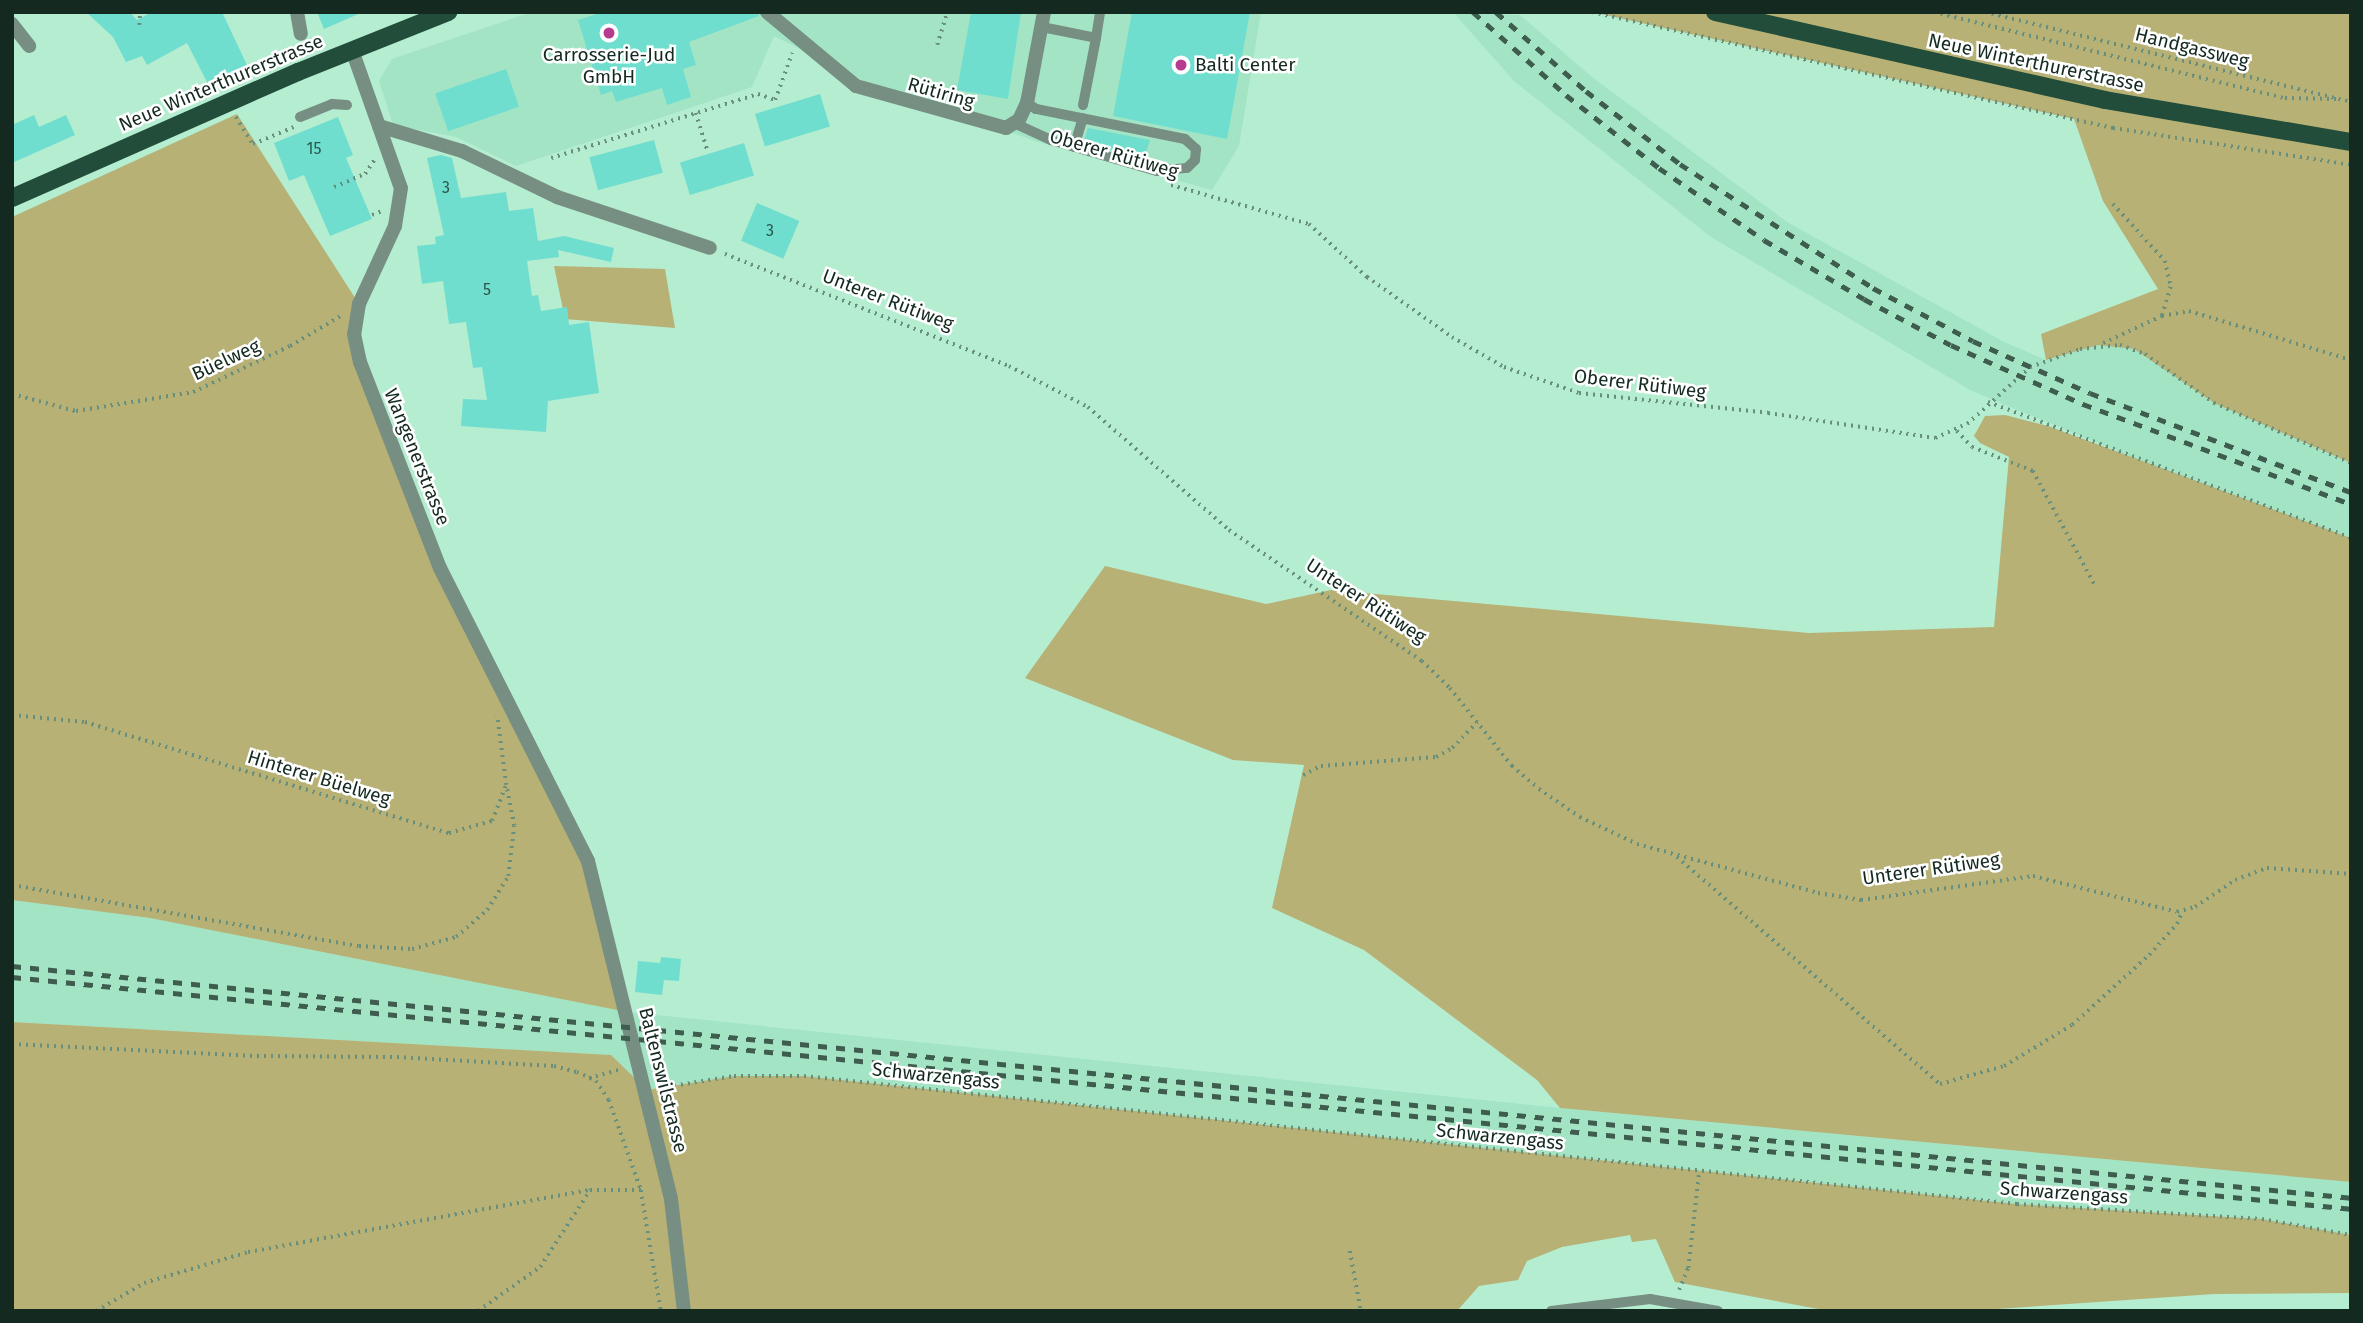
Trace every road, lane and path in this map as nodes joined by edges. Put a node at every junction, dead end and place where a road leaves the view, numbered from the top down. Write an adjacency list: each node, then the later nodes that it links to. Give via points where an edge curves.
1 (140, 12): 13 (path)
2 (297, 12): 15 (street)
3 (448, 12): 20 (main road, Neue Winterthurerstrasse)
4 (767, 12): 16 (street, Rütiring)
5 (947, 12): 18 (path)
6 (1044, 12): 14 (street)
7 (1100, 12): 17 (lane)
8 (1592, 12): 37 (path, via 2113,128)
9 (1715, 12): 32 (main road, Neue Winterthurerstrasse, via 2117,102)
10 (1934, 12): 21 (path, via 2285,97)
11 (1986, 12): 21 (path, Handgassweg)
12 (12, 24): 19 (street)
13 (139, 25)
14 (1042, 27): 17 (lane); 23 (street)
15 (300, 34)
16 (798, 37): 26 (path, via 775,100 758,94); 30 (street, Rütiring, via 856,86 988,126 1006,128)
17 (1096, 38): 25 (lane)
18 (937, 45)
19 (29, 46)
20 (352, 50): 31 (street, Wangenerstrasse); 40 (main road, Neue Winterthurerstrasse)
21 (2339, 99): 22 (path, Handgassweg)
22 (2351, 102)
23 (1027, 103): 28 (lane); 30 (street)
24 (347, 105): 29 (lane, via 332,104)
25 (1083, 105)
26 (696, 113): 34 (path); 36 (path)
27 (234, 115): 29 (path, via 253,144)
28 (1083, 118): 33 (lane); 33 (lane, via 1185,139 1196,149 1195,160 1187,168 1157,172)
29 (300, 121)
30 (1014, 123): 33 (lane)
31 (379, 126): 42 (street, via 462,150 558,197); 43 (street, Wangenerstrasse, via 399,176 400,204 388,244)
32 (2351, 142)
33 (1074, 146)
34 (707, 149)
35 (377, 156): 39 (path, via 365,174)
36 (551, 158)
37 (2351, 165)
38 (1166, 183): 49 (path, Oberer Rütiweg, via 1309,224 1367,277 1421,317 1504,367 1553,386 1606,397 1768,413 1923,439)
39 (334, 187)
40 (12, 198)
41 (2113, 204): 44 (path, via 2165,261 2171,287)
42 (710, 248): 55 (path, Unterer Rütiweg, via 1009,366 1066,393 1129,439 1256,550 1422,661)
43 (359, 304): 47 (path, Büelweg, via 290,346 193,392 76,411); 53 (street, Wangenerstrasse, via 356,347 366,381 440,568)
44 (2162, 316): 45 (path, Oberer Rütiweg); 46 (path, via 2205,313)
45 (2098, 345): 48 (path, Oberer Rütiweg, via 2030,367); 50 (path, via 2120,345 2145,354 2214,403)
46 (2351, 360)
47 (12, 394)
48 (1988, 402): 49 (path, Oberer Rütiweg); 51 (path)
49 (1957, 431): 52 (path, via 1972,447 2033,471)
50 (2351, 463)
51 (2351, 538)
52 (2096, 587)
53 (503, 698): 57 (path, via 495,725); 59 (street, Wangenerstrasse)
54 (12, 715): 57 (path, Hinterer Büelweg, via 85,722 449,833 492,821)
55 (1477, 722): 56 (path, via 1452,748 1436,757 1321,766); 58 (path, Unterer Rütiweg, via 1523,776 1562,805 1629,841)
56 (1303, 775)
57 (506, 785): 61 (path, via 514,826 508,876 487,910 456,937 412,949 359,947)
58 (1675, 856): 62 (path, Unterer Rütiweg, via 1846,899 1874,900 2033,876); 62 (path, via 1940,1084 2004,1066 2072,1025 2149,955 2177,924)
59 (588, 860): 64 (street, Baltenswilstrasse)
60 (2351, 874): 62 (path, via 2267,869 2244,876)
61 (12, 885)
62 (2182, 911)
63 (12, 1044): 65 (path, via 554,1066)
64 (641, 1064): 65 (path); 66 (street, Baltenswilstrasse)
65 (589, 1078): 69 (path, via 609,1100)
66 (647, 1090): 67 (path, Schwarzengass, via 734,1076 804,1076); 76 (street, Baltenswilstrasse, via 671,1199)
67 (1699, 1172): 70 (path, Schwarzengass, via 2077,1209 2262,1219); 72 (path)
68 (590, 1189): 69 (path); 73 (path, via 248,1252 144,1283); 74 (path, via 540,1267)
69 (641, 1189): 75 (path)
70 (2351, 1235)
71 (1350, 1251): 77 (path)
72 (1682, 1287)
73 (96, 1311)
74 (478, 1311)
75 (660, 1311)
76 (684, 1311)
77 (1361, 1311)
78 (1551, 1311): 79 (lane, via 1650,1299)
79 (1718, 1311)

